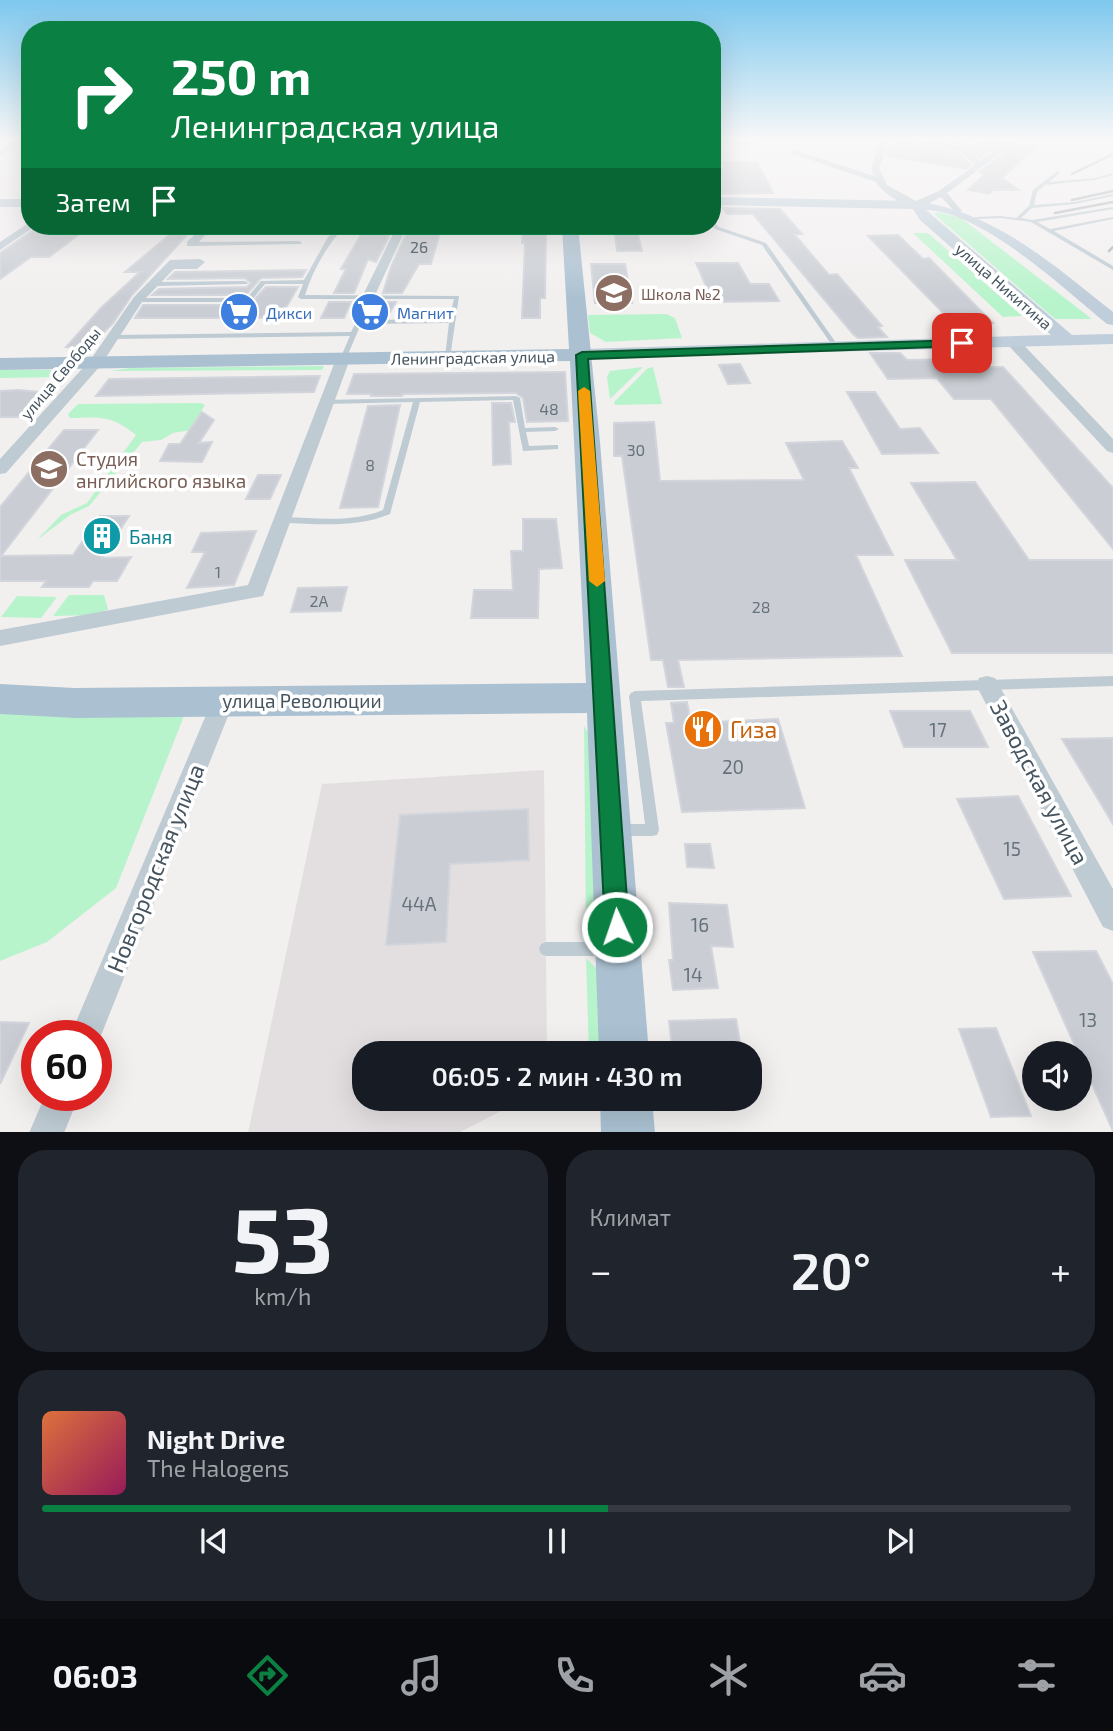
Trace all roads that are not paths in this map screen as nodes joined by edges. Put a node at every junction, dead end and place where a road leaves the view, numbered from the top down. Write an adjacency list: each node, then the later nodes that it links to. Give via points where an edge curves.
1 (898, 193): 10 (street, улица Никитина)
2 (942, 193): 10 (street); 11 (street)
3 (1035, 193): 8 (lane)
4 (1113, 195): 8 (lane)
5 (721, 201): 10 (street)
6 (0, 203): 7 (street)
7 (21, 203)
8 (1031, 207): 14 (lane)
9 (1113, 208): 15 (lane)
10 (925, 209): 11 (street, улица Никитина); 12 (street); 38 (street, улица Никитина)
11 (957, 211): 12 (street, улица Никитина)
12 (975, 218): 14 (lane); 33 (street, улица Никитина)
13 (1113, 218): 17 (lane)
14 (1017, 219): 15 (lane)
15 (1032, 221): 17 (lane)
16 (721, 230): 40 (lane, via 764,244)
17 (1048, 231): 27 (lane)
18 (21, 232): 25 (street)
19 (200, 235): 24 (street)
20 (333, 235): 28 (lane)
21 (398, 235): 31 (street)
22 (570, 235): 41 (main road)
23 (299, 243): 24 (lane)
24 (191, 244)
25 (0, 247)
26 (171, 266): 30 (street, улица Свободы)
27 (1113, 269)
28 (306, 282): 31 (lane, via 301,297); 32 (lane, via 263,282 249,300)
29 (245, 283): 30 (lane)
30 (154, 284): 32 (street, улица Свободы)
31 (369, 295): 34 (lane, via 457,297)
32 (138, 300): 36 (street, улица Свободы)
33 (1113, 320)
34 (452, 321): 35 (lane, via 359,322); 42 (lane)
35 (354, 334): 36 (lane); 43 (lane)
36 (113, 337): 44 (street, улица Свободы)
37 (1113, 339): 38 (street, Ленинградская улица)
38 (1067, 340): 39 (street, Ленинградская улица)
39 (1013, 342): 40 (street, Ленинградская улица); 51 (street)
40 (836, 347): 41 (street, Ленинградская улица)
41 (582, 355): 42 (main road, Ленинградская улица); 57 (main road)
42 (448, 357): 43 (main road, Ленинградская улица)
43 (343, 359): 44 (main road, Ленинградская улица); 47 (street)
44 (96, 362): 45 (main road, Ленинградская улица); 52 (street, улица Свободы)
45 (0, 364)
46 (416, 400): 47 (lane); 49 (lane, via 516,398); 53 (lane, via 387,512 359,520)
47 (327, 402): 53 (street)
48 (555, 429): 49 (lane)
49 (522, 430): 50 (lane, via 526,449)
50 (555, 447)
51 (1113, 448)
52 (0, 469)
53 (284, 520): 54 (street, via 256,591)
54 (0, 638)
55 (1113, 681): 56 (lane)
56 (987, 685): 60 (lane, via 635,696 652,830); 61 (street, Заводская улица)
57 (604, 698): 59 (main road, улица Революции); 60 (main road)
58 (0, 699): 59 (main road, улица Революции)
59 (223, 701): 64 (street, Новгородская улица)
60 (611, 830): 63 (main road)
61 (1113, 917)
62 (546, 949): 63 (lane)
63 (618, 949): 65 (main road)
64 (93, 1020)
65 (623, 1041)
66 (55, 1111): 68 (street)
67 (627, 1111): 69 (main road)
68 (46, 1132)
69 (628, 1132)

